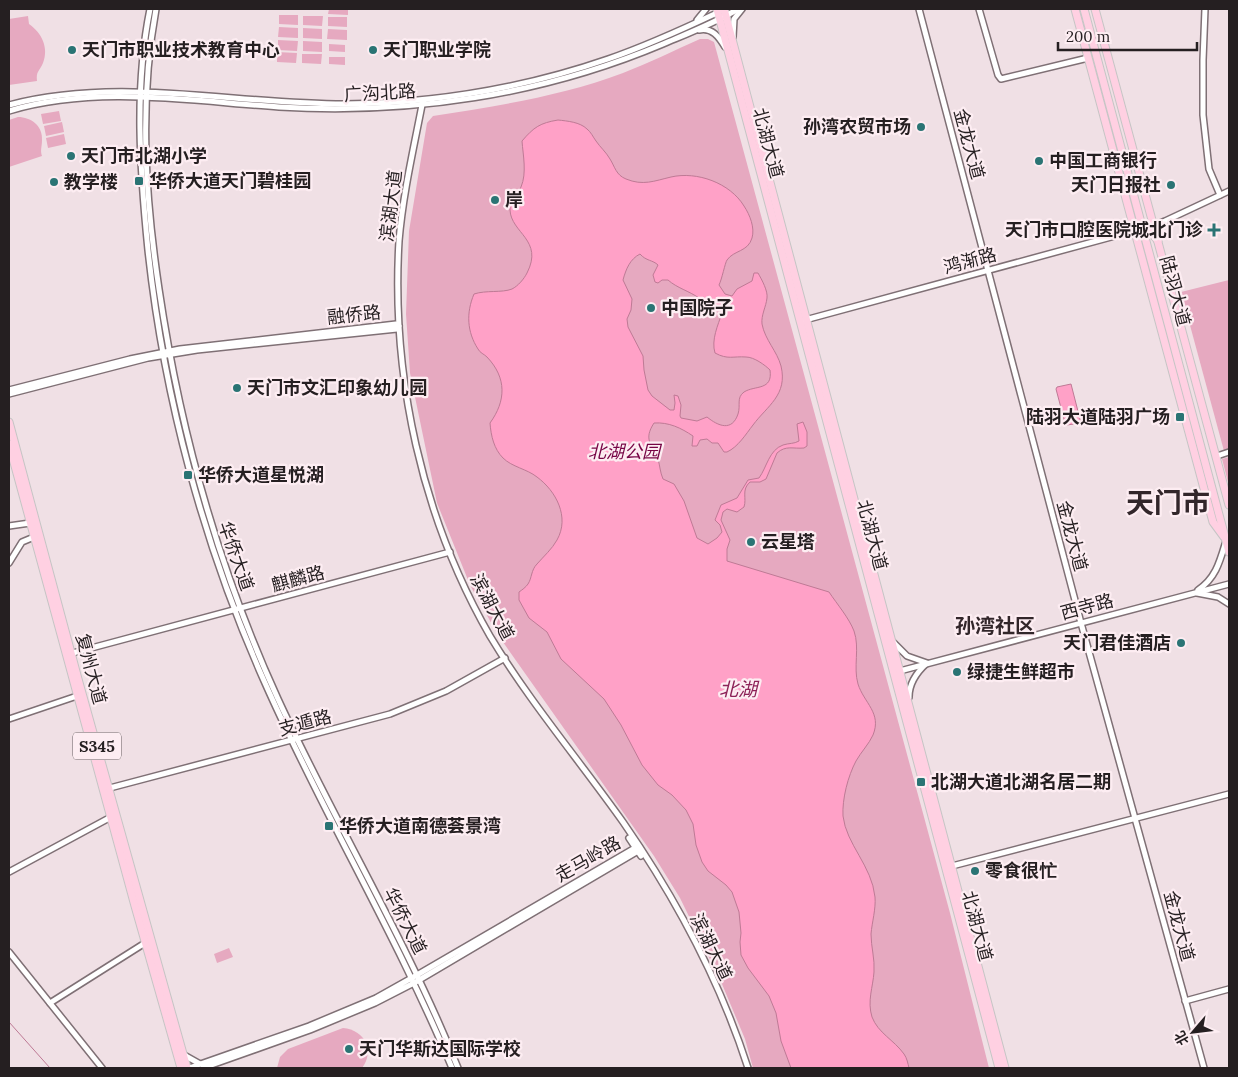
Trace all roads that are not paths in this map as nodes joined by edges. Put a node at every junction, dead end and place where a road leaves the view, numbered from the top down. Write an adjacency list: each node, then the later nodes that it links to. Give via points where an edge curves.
1 (150, 9): 16 (street, 华侨大道, via 143,55)
2 (156, 9): 16 (street, 华侨大道)
3 (706, 9): 13 (street)
4 (740, 9): 12 (street, 广沟北路); 14 (street, via 733,25)
5 (919, 9): 25 (street, 金龙大道)
6 (979, 9): 15 (street, via 1001,79)
7 (1075, 9): 15 (main road)
8 (1084, 9): 23 (main road, 陆羽大道)
9 (1088, 9): 23 (main road, 陆羽大道)
10 (1095, 9): 22 (main road)
11 (1205, 9): 21 (street, via 1203,115 1209,169)
12 (722, 12): 13 (street, 广沟北路); 14 (main road, 北湖大道)
13 (693, 28): 14 (street, via 713,32); 17 (street, 广沟北路, via 573,70 507,87)
14 (731, 48): 26 (main road, 北湖大道)
15 (1088, 58): 23 (main road)
16 (143, 94): 17 (street, 广沟北路, via 309,103); 18 (street, 广沟北路, via 78,92); 19 (street, 广沟北路, via 76,98); 28 (street, 华侨大道, via 146,230)
17 (420, 103): 27 (street, 滨湖大道, via 402,184 395,268)
18 (9, 105)
19 (9, 111)
20 (1229, 191): 21 (street, 鸿渐路)
21 (1220, 195): 22 (street, 鸿渐路)
22 (1154, 225): 23 (street, 鸿渐路); 24 (main road)
23 (1141, 229): 24 (main road); 25 (street, 鸿渐路); 32 (main road, 陆羽大道); 34 (main road, via 1142,256); 36 (main road, 陆羽大道)
24 (1159, 243): 29 (main road)
25 (989, 270): 26 (street, 鸿渐路); 51 (street, 金龙大道)
26 (803, 320): 52 (main road, 北湖大道); 56 (main road, 北湖大道)
27 (397, 326): 28 (street, 融侨路); 44 (street, 滨湖大道, via 404,395 414,446 428,499)
28 (166, 353): 30 (street, 融侨路); 31 (street, 融侨路); 50 (street, 华侨大道, via 193,463)
29 (1197, 383): 32 (main road); 38 (main road)
30 (9, 390)
31 (9, 394)
32 (1193, 399): 43 (main road, 陆羽大道)
33 (9, 422): 53 (main road, 复州大道 / S345)
34 (1187, 429): 36 (main road); 43 (main road, via 1213,522)
35 (9, 444): 40 (main road, 复州大道 / S345)
36 (1202, 451): 43 (main road, 陆羽大道)
37 (1229, 452): 38 (street)
38 (1217, 456): 39 (main road)
39 (1229, 505)
40 (30, 523): 41 (street); 42 (main road, 复州大道 / S345)
41 (9, 526)
42 (34, 537): 46 (street, via 22,542); 53 (main road, 复州大道 / S345)
43 (1228, 538): 45 (main road, 陆羽大道); 48 (street, via 1212,578)
44 (448, 552): 50 (street, 麒麟路); 54 (street, 滨湖大道, via 476,615)
45 (1229, 552)
46 (9, 563)
47 (1229, 584): 48 (street, 西寺路)
48 (1194, 592): 49 (street, via 1209,594); 51 (street, 西寺路)
49 (1229, 604)
50 (237, 610): 53 (street, 麒麟路); 60 (street, 华侨大道)
51 (1081, 623): 55 (street, 西寺路); 64 (street, 金龙大道)
52 (892, 639): 55 (street, via 906,656); 56 (main road, 北湖大道)
53 (69, 654): 57 (main road, 复州大道 / S345)
54 (503, 659): 60 (street, 支遁路, via 454,688 421,702); 65 (street, 滨湖大道)
55 (927, 663): 56 (street, 西寺路); 58 (street, via 914,680 908,694)
56 (897, 671): 58 (main road, 北湖大道); 83 (main road, 北湖大道)
57 (80, 695): 59 (street); 61 (main road, 复州大道 / S345)
58 (909, 703): 66 (main road, 北湖大道)
59 (9, 719)
60 (295, 740): 61 (street, 支遁路); 70 (street, 华侨大道); 71 (street, 华侨大道)
61 (106, 789): 63 (main road, 复州大道 / S345); 75 (main road, 复州大道 / S345)
62 (1229, 794): 64 (street)
63 (110, 817): 67 (street); 68 (main road, 复州大道 / S345)
64 (1135, 818): 66 (street); 73 (street, 金龙大道)
65 (638, 849): 70 (street, 走马岭路); 82 (street, 滨湖大道, via 688,937)
66 (952, 866): 84 (main road, 北湖大道)
67 (9, 872)
68 (145, 943): 74 (street); 78 (main road, 复州大道 / S345)
69 (9, 952): 74 (street)
70 (418, 977): 71 (street, 走马岭路); 81 (street, 华侨大道)
71 (413, 981): 76 (street, 走马岭路, via 344,1016); 80 (street, 华侨大道)
72 (1229, 990): 73 (street)
73 (1185, 1001): 85 (street, 金龙大道)
74 (50, 1004): 77 (street)
75 (184, 1055): 76 (street); 79 (main road, 复州大道 / S345)
76 (201, 1066): 79 (street, 走马岭路)
77 (102, 1068)
78 (181, 1068)
79 (188, 1068)
80 (452, 1068)
81 (458, 1068)
82 (746, 1068)
83 (999, 1068)
84 (1005, 1068)
85 (1204, 1068)

